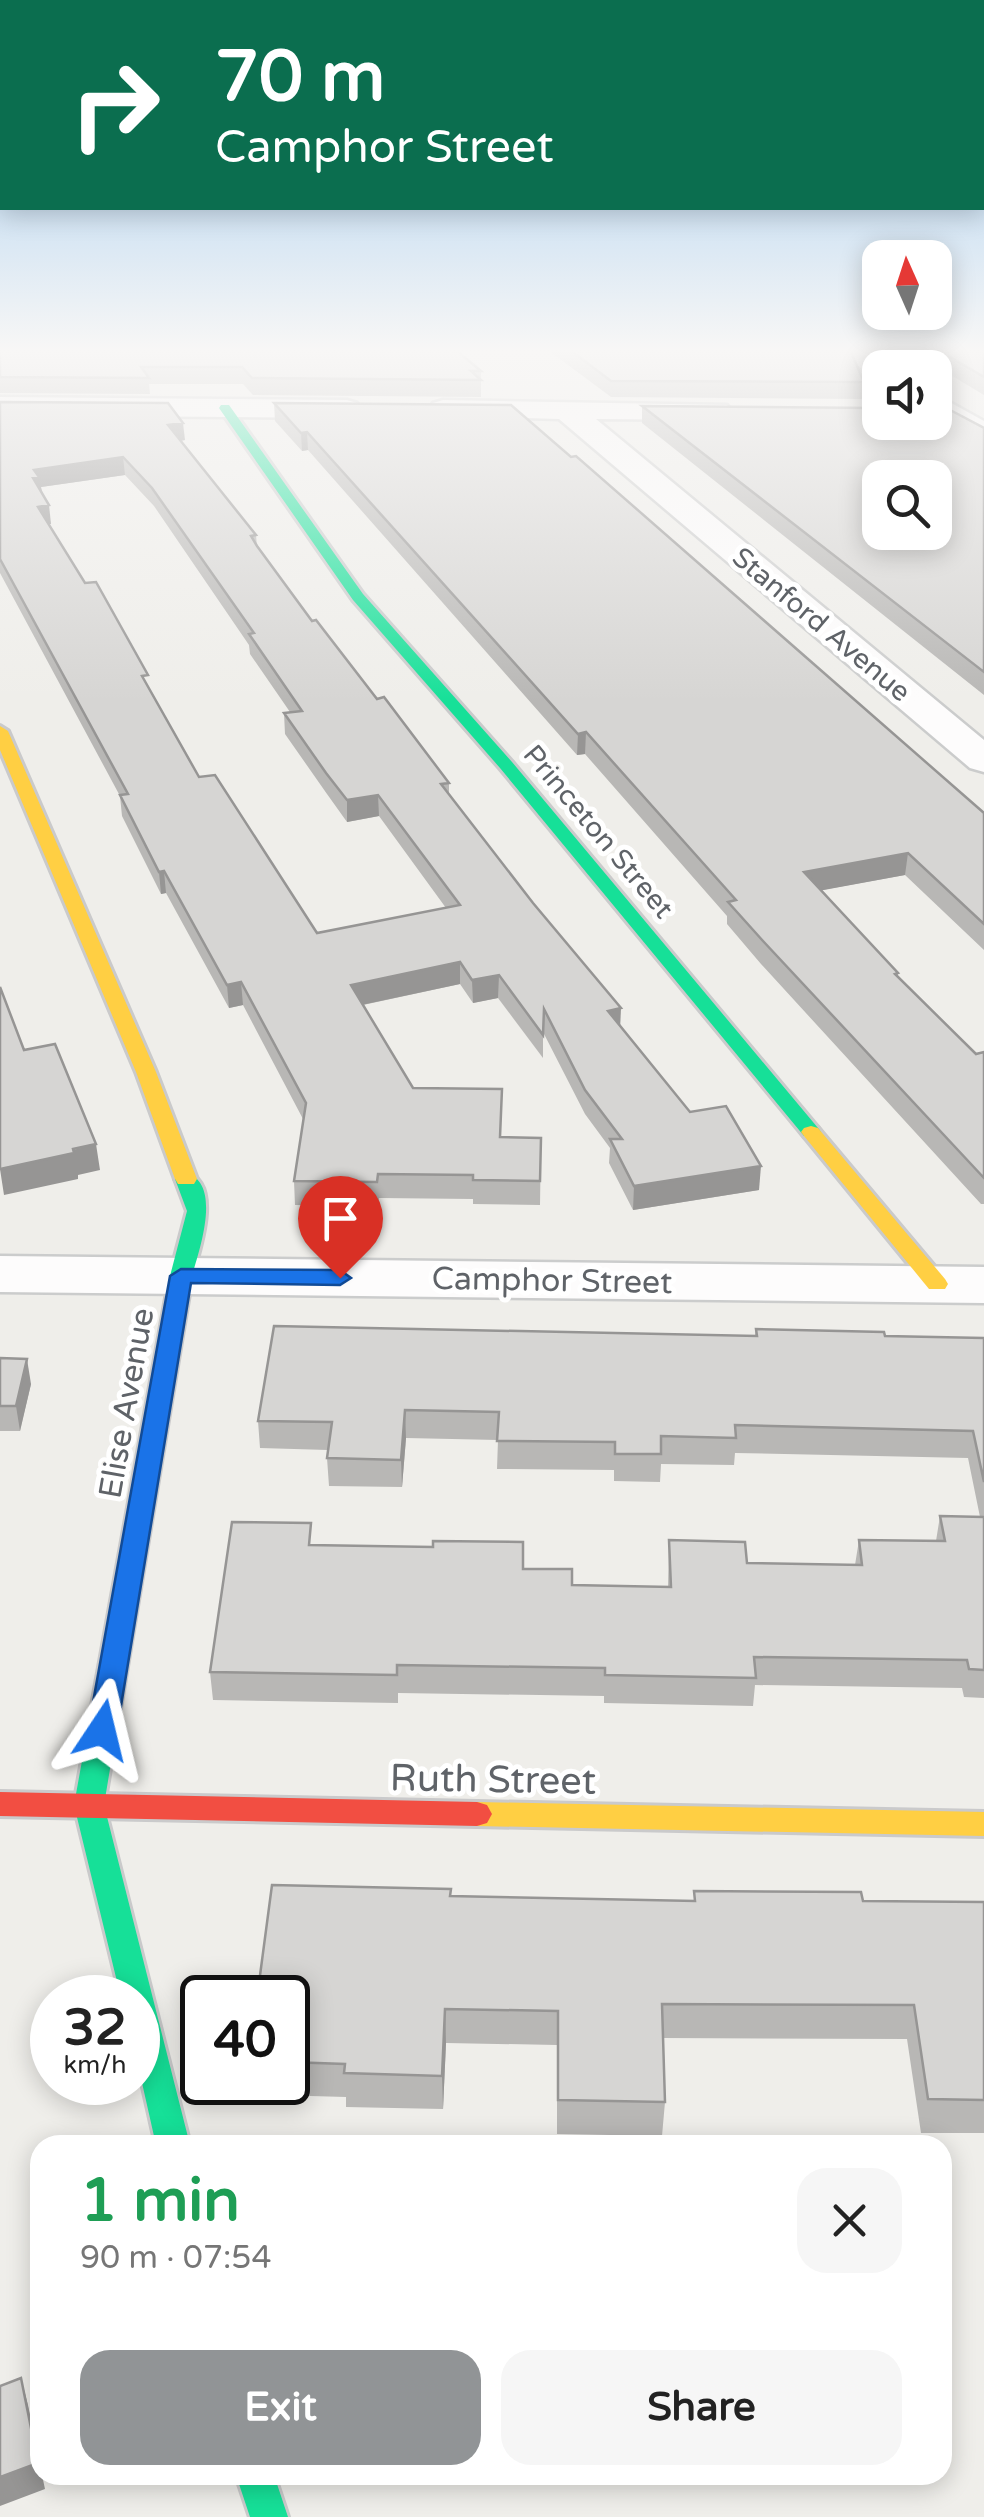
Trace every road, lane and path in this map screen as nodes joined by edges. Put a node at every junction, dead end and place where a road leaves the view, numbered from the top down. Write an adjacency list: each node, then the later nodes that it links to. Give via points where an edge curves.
1 (267, 467): 7 (street, Princeton Street, via 358,597)
2 (636, 467): 4 (street, Stanford Avenue)
3 (0, 731): 6 (street, Elise Avenue, via 198,1211)
4 (984, 760)
5 (0, 1274): 6 (street, Camphor Street)
6 (181, 1276): 7 (street, Camphor Street); 9 (street, Elise Avenue)
7 (961, 1284)
8 (0, 1804): 9 (street, Ruth Street)
9 (89, 1805): 10 (street, Ruth Street); 11 (street, Elise Avenue)
10 (984, 1824)
11 (131, 1975)
12 (160, 2092): 13 (street, Elise Avenue)
13 (171, 2135)
14 (258, 2485): 15 (street)
15 (269, 2517)

